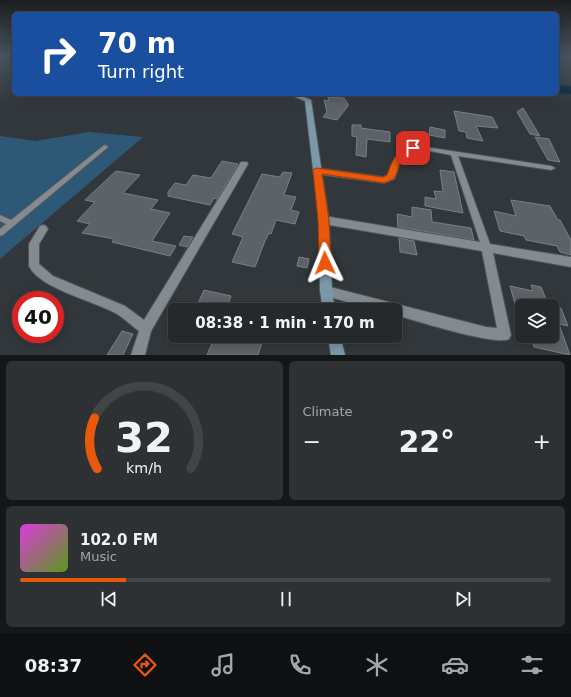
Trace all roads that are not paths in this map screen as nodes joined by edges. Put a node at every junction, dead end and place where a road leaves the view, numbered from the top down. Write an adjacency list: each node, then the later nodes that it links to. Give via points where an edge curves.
1 (297, 96): 6 (street, via 308,100)
2 (105, 147): 9 (lane)
3 (454, 154): 5 (street); 6 (street, via 427,148 413,148 402,152 391,177 384,180); 12 (street)
4 (244, 164): 16 (street)
5 (551, 168)
6 (317, 171): 8 (street)
7 (0, 218): 9 (lane)
8 (324, 220): 12 (street); 14 (street)
9 (11, 223): 11 (lane)
10 (43, 229): 16 (street, via 34,244 34,266 49,279 120,310)
11 (0, 233)
12 (487, 249): 13 (street); 14 (street, via 505,335 486,333)
13 (571, 262)
14 (326, 291): 15 (street)
15 (328, 303)
16 (146, 328): 18 (street)
17 (335, 343): 19 (street)
18 (138, 355)
19 (338, 355)

